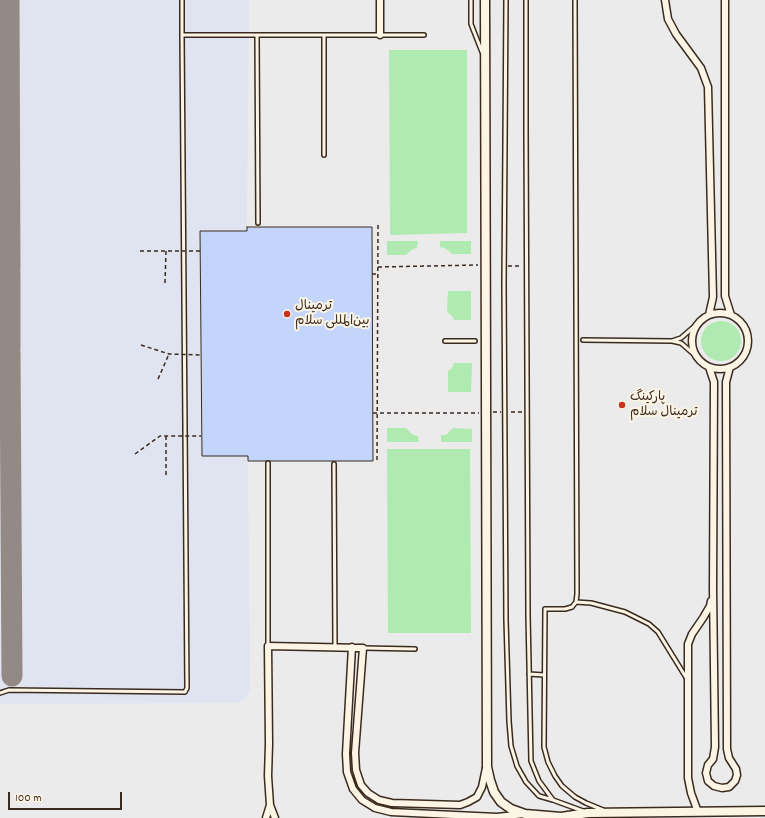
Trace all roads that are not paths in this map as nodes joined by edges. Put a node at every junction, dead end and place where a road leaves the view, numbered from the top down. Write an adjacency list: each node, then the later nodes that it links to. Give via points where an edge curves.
1 (182, 0): 10 (lane)
2 (380, 0): 13 (street)
3 (471, 0): 15 (lane, via 471,24)
4 (484, 0): 15 (street)
5 (506, 0): 42 (lane, via 506,620 511,746 517,766 526,782 539,796)
6 (526, 0): 37 (lane)
7 (575, 0): 31 (lane)
8 (665, 0): 18 (street, via 668,19 701,68 708,87 713,297)
9 (725, 0): 19 (street, via 725,296)
10 (182, 35): 11 (lane); 40 (lane, via 187,688 185,692 9,690)
11 (257, 35): 12 (lane); 17 (lane)
12 (324, 35): 13 (lane); 16 (lane)
13 (380, 35): 14 (lane)
14 (424, 36)
15 (485, 58): 41 (street)
16 (324, 155)
17 (258, 223)
18 (709, 315): 19 (street); 20 (street)
19 (731, 315): 27 (street, via 744,327 747,346 744,355)
20 (696, 325): 24 (lane, via 681,338); 25 (street, via 692,340)
21 (583, 340): 24 (lane)
22 (445, 341): 23 (lane)
23 (474, 341)
24 (672, 341): 25 (lane, via 681,343)
25 (696, 356): 26 (street)
26 (709, 367): 27 (street); 30 (street, via 714,382)
27 (730, 367): 30 (street, via 726,382 727,749 737,774 729,787 722,788 711,784 706,773 716,747)
28 (268, 464): 32 (lane)
29 (334, 464): 33 (lane)
30 (713, 588): 39 (street, via 710,606 688,644)
31 (576, 602): 38 (lane, via 572,607 564,609 545,609); 39 (lane, via 591,603 625,612 649,624 658,632)
32 (268, 646): 33 (street); 43 (street)
33 (335, 647): 34 (street)
34 (352, 647): 35 (street); 48 (street, via 347,772 353,789 362,800 375,808 391,812 496,817)
35 (363, 648): 36 (lane); 41 (street, via 355,753 356,770 361,785 368,793 379,800 392,803 460,805 477,797)
36 (415, 649)
37 (529, 674): 38 (lane); 42 (lane, via 531,761 539,782)
38 (544, 675): 47 (lane, via 544,747 554,776 575,797)
39 (688, 680): 45 (street, via 688,778)
40 (0, 693)
41 (487, 767): 48 (street, via 494,792 501,802)
42 (553, 800): 46 (lane)
43 (270, 805): 49 (street); 50 (street)
44 (765, 811): 45 (street)
45 (698, 812): 47 (street)
46 (588, 813): 47 (street); 48 (street, via 560,817)
47 (611, 813)
48 (525, 814)
49 (266, 818)
50 (275, 818)

